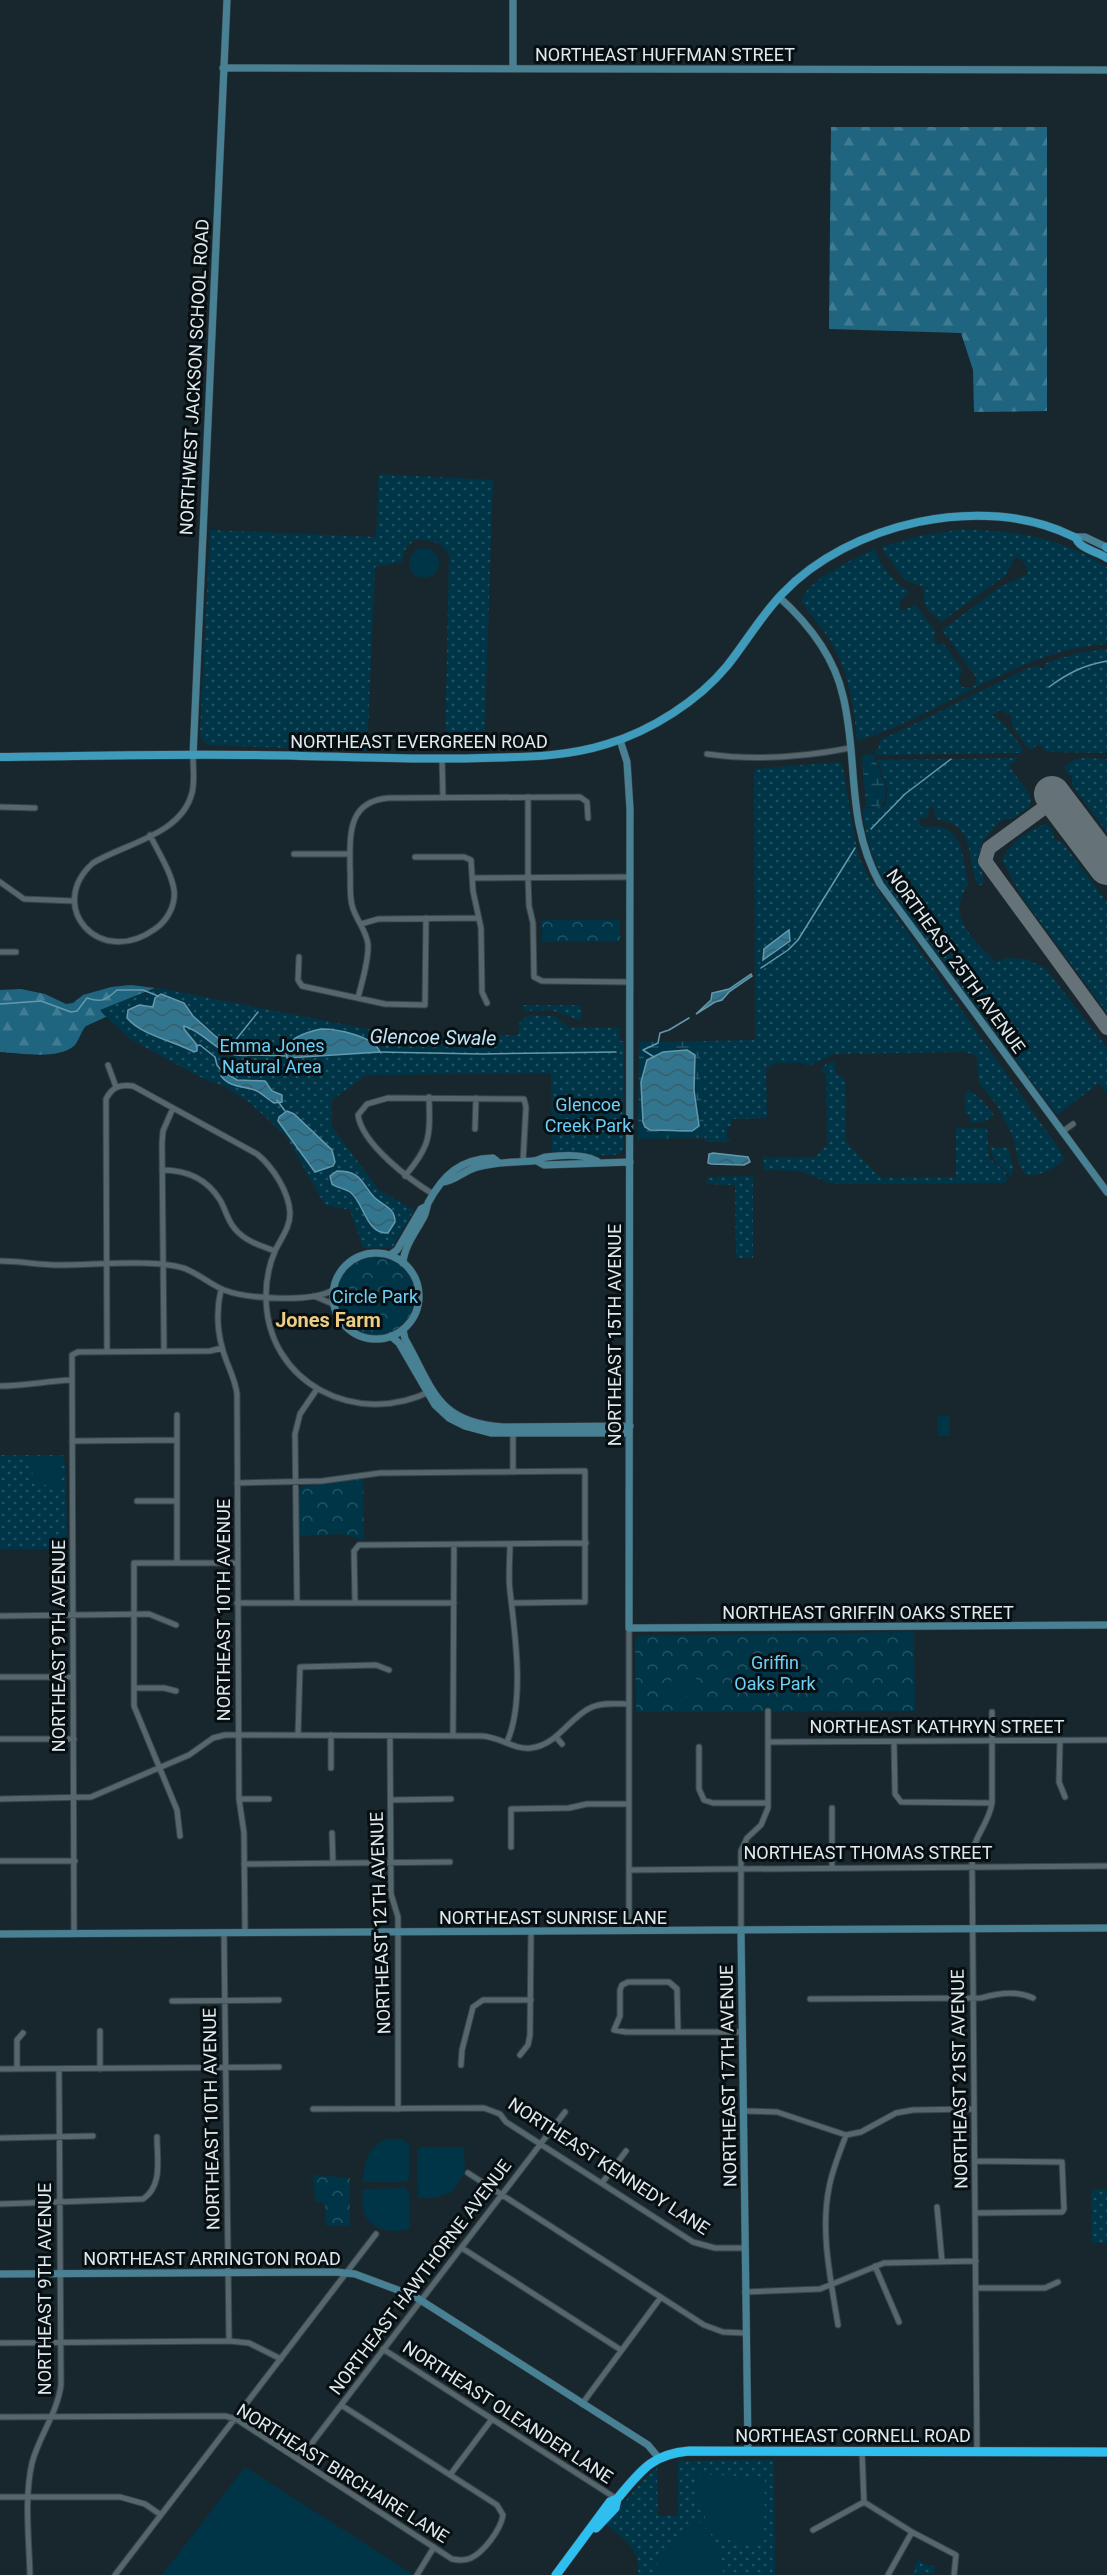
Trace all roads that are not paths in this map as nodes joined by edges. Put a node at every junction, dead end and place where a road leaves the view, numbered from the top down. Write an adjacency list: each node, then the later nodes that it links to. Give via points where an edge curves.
1 (227, 0): 3 (street, NORTHWEST JACKSON SCHOOL ROAD)
2 (513, 0): 4 (street)
3 (223, 68): 4 (street, NORTHEAST HUFFMAN STREET); 13 (street, NORTHWEST JACKSON SCHOOL ROAD)
4 (513, 68): 5 (street, NORTHEAST HUFFMAN STREET)
5 (1107, 70)
6 (1076, 537): 7 (street, NORTHEAST EVERGREEN ROAD); 8 (main road, NORTHEAST EVERGREEN ROAD); 9 (main road, NORTHEAST EVERGREEN ROAD, via 1006,518 926,520 854,543 811,569)
7 (1107, 546)
8 (1107, 558)
9 (779, 597): 10 (main road, NORTHEAST EVERGREEN ROAD, via 707,686 666,717); 11 (street, NORTHEAST 25TH AVENUE, via 810,628 833,667 844,697)
10 (620, 740): 15 (main road, NORTHEAST EVERGREEN ROAD, via 545,757); 27 (street, NORTHEAST 15TH AVENUE, via 626,751 629,779)
11 (850, 748): 12 (street, via 804,756); 46 (street, NORTHEAST 25TH AVENUE, via 859,834 879,884)
12 (707, 754)
13 (193, 756): 14 (main road, NORTHEAST EVERGREEN ROAD); 15 (main road, NORTHEAST EVERGREEN ROAD); 21 (street, via 193,791 188,804 169,826)
14 (0, 757)
15 (442, 759): 16 (street)
16 (442, 797): 17 (street); 23 (street, via 370,802 354,819)
17 (528, 798): 20 (street, via 583,798); 25 (street)
18 (0, 807): 19 (street)
19 (35, 808)
20 (588, 818)
21 (150, 835): 29 (street, via 93,863 77,884); 29 (street, via 174,891 169,915 161,925 137,940 111,943 87,929)
22 (294, 854): 23 (street)
23 (350, 854): 32 (street, via 351,897)
24 (415, 857): 26 (street, via 464,857 471,860)
25 (528, 877): 26 (street); 27 (street); 36 (street, via 536,979)
26 (472, 878): 31 (street)
27 (629, 878): 36 (street, NORTHEAST 15TH AVENUE)
28 (0, 882): 29 (street, via 24,899)
29 (74, 901)
30 (426, 918): 31 (street); 32 (street, via 378,919); 37 (street, via 425,1005 394,1006)
31 (478, 918): 38 (street, via 482,992)
32 (361, 924): 37 (street, via 368,955)
33 (0, 952): 34 (street)
34 (16, 952)
35 (298, 957): 37 (street, via 299,984)
36 (629, 982): 48 (street, NORTHEAST 15TH AVENUE)
37 (358, 998)
38 (488, 1003)
39 (108, 1065): 40 (street)
40 (116, 1087): 43 (street, via 133,1086); 60 (street, via 106,1099)
41 (429, 1098): 42 (street); 50 (street, via 430,1133 426,1147); 50 (street, via 377,1100 367,1104 358,1115 362,1128)
42 (476, 1098): 45 (street); 47 (street, via 524,1099)
43 (173, 1108): 49 (street, via 163,1131); 56 (street, via 257,1154 269,1166 284,1191 290,1213 286,1232)
44 (1073, 1124): 46 (street)
45 (475, 1129)
46 (1062, 1132): 51 (street, NORTHEAST 25TH AVENUE)
47 (523, 1161): 48 (street, via 544,1165); 52 (street, via 473,1161 445,1176)
48 (630, 1162): 77 (street, NORTHEAST 15TH AVENUE)
49 (162, 1170): 54 (street, via 199,1178 221,1202); 61 (street)
50 (405, 1176): 52 (street)
51 (1107, 1192)
52 (433, 1194): 53 (street)
53 (427, 1206): 57 (street, via 421,1209 397,1251); 59 (street)
54 (226, 1217): 55 (street); 56 (street, via 251,1241)
55 (218, 1221)
56 (275, 1251): 65 (street)
57 (390, 1255): 59 (street); 63 (street, via 371,1253 353,1259 339,1272)
58 (0, 1261): 60 (street)
59 (403, 1263): 67 (street, via 415,1279 419,1299 413,1318)
60 (106, 1265): 61 (street); 70 (street)
61 (162, 1265): 62 (street, via 188,1269); 71 (street)
62 (221, 1289): 65 (street); 69 (street, NORTHEAST 10TH AVENUE, via 218,1315)
63 (333, 1290): 64 (street); 66 (street)
64 (314, 1296): 65 (street); 66 (street)
65 (266, 1297): 74 (street, via 269,1324 278,1347 295,1370)
66 (333, 1304): 68 (street, via 341,1322 357,1335 371,1339)
67 (403, 1330): 68 (street); 75 (street)
68 (392, 1336): 75 (street)
69 (222, 1348): 71 (street); 82 (street, NORTHEAST 10TH AVENUE, via 237,1394)
70 (107, 1351): 71 (street); 72 (street, NORTHEAST 9TH AVENUE, via 75,1352)
71 (164, 1351)
72 (71, 1380): 73 (street); 80 (street, NORTHEAST 9TH AVENUE)
73 (0, 1386)
74 (317, 1389): 75 (street, via 344,1401 370,1405 392,1404); 83 (street, via 296,1424)
75 (430, 1391): 77 (street, via 456,1416 485,1426); 78 (street, via 444,1414 459,1424 486,1432)
76 (177, 1415): 79 (street)
77 (630, 1429): 78 (street); 101 (street, NORTHEAST 15TH AVENUE)
78 (513, 1433): 81 (street)
79 (177, 1440): 80 (street); 85 (street)
80 (72, 1441): 97 (street, NORTHEAST 9TH AVENUE)
81 (513, 1472): 83 (street, via 380,1473); 87 (street, via 585,1471)
82 (237, 1483): 83 (street); 90 (street, NORTHEAST 10TH AVENUE)
83 (295, 1483): 92 (street)
84 (137, 1501): 85 (street)
85 (177, 1501): 89 (street)
86 (510, 1544): 87 (street); 88 (street); 95 (street)
87 (586, 1544): 95 (street, via 585,1602)
88 (454, 1545): 93 (street, via 355,1547); 94 (street)
89 (177, 1563): 90 (street); 96 (street, via 134,1563)
90 (237, 1563): 91 (street, NORTHEAST 10TH AVENUE)
91 (237, 1603): 92 (street); 110 (street, NORTHEAST 10TH AVENUE)
92 (297, 1603): 93 (street)
93 (355, 1603): 94 (street)
94 (454, 1603): 113 (street)
95 (513, 1603): 121 (street, via 517,1710)
96 (134, 1613): 97 (street); 99 (street, via 149,1614); 105 (street)
97 (73, 1614): 98 (street); 104 (street, NORTHEAST 9TH AVENUE)
98 (0, 1616)
99 (177, 1625)
100 (1107, 1625): 101 (street, NORTHEAST GRIFFIN OAKS STREET)
101 (629, 1628): 107 (street, NORTHEAST 15TH AVENUE)
102 (389, 1670): 111 (street, via 376,1665 300,1666)
103 (0, 1677): 104 (street)
104 (73, 1677): 117 (street, NORTHEAST 9TH AVENUE)
105 (134, 1688): 106 (street); 126 (street, via 136,1714)
106 (176, 1690)
107 (629, 1704): 115 (street, via 593,1707); 137 (street, NORTHEAST 15TH AVENUE)
108 (768, 1711): 122 (street, NORTHEAST 17TH AVENUE)
109 (992, 1712): 119 (street, NORTHEAST 21ST AVENUE)
110 (239, 1735): 111 (street); 126 (street, via 213,1738 189,1755); 131 (street, NORTHEAST 10TH AVENUE)
111 (298, 1735): 112 (street)
112 (331, 1735): 114 (street); 127 (street)
113 (453, 1736): 114 (street); 121 (street, via 490,1736)
114 (390, 1737): 134 (street, NORTHEAST 12TH AVENUE)
115 (556, 1737): 121 (street, via 531,1748); 124 (street)
116 (0, 1739): 117 (street)
117 (74, 1739): 129 (street, NORTHEAST 9TH AVENUE)
118 (1107, 1740): 120 (street, NORTHEAST KATHRYN STREET)
119 (992, 1741): 120 (street, NORTHEAST KATHRYN STREET); 123 (street, NORTHEAST KATHRYN STREET); 136 (street, NORTHEAST 21ST AVENUE)
120 (1060, 1741): 128 (street, via 1059,1782)
121 (507, 1742)
122 (768, 1742): 123 (street, NORTHEAST KATHRYN STREET); 135 (street, NORTHEAST 17TH AVENUE)
123 (894, 1742): 136 (street, via 895,1794 901,1802)
124 (561, 1744)
125 (699, 1747): 135 (street, via 699,1789 704,1800)
126 (159, 1768): 129 (street, via 91,1797); 140 (street, via 177,1810)
127 (331, 1768)
128 (1065, 1797)
129 (74, 1798): 130 (street); 143 (street, NORTHEAST 9TH AVENUE)
130 (0, 1799)
131 (239, 1799): 132 (street); 147 (street, NORTHEAST 10TH AVENUE)
132 (269, 1799)
133 (451, 1799): 134 (street)
134 (391, 1800): 144 (street, NORTHEAST 12TH AVENUE)
135 (768, 1803): 150 (street, NORTHEAST 17TH AVENUE, via 761,1826 742,1847)
136 (992, 1803): 148 (street, NORTHEAST 21ST AVENUE, via 990,1817 974,1840)
137 (629, 1804): 141 (street, via 511,1809); 152 (street, NORTHEAST 15TH AVENUE)
138 (832, 1808): 151 (street)
139 (332, 1833): 146 (street)
140 (180, 1836)
141 (511, 1847)
142 (0, 1861): 143 (street)
143 (75, 1861): 160 (street, NORTHEAST 9TH AVENUE)
144 (392, 1862): 145 (street); 146 (street); 158 (street, NORTHEAST 12TH AVENUE, via 391,1894)
145 (450, 1862)
146 (333, 1863): 147 (street)
147 (244, 1864): 162 (street, NORTHEAST 10TH AVENUE)
148 (972, 1866): 149 (street, NORTHEAST THOMAS STREET); 151 (street, NORTHEAST THOMAS STREET); 154 (street, NORTHEAST 21ST AVENUE)
149 (1107, 1866)
150 (741, 1867): 151 (street, NORTHEAST THOMAS STREET); 152 (street, NORTHEAST THOMAS STREET); 156 (street, NORTHEAST 17TH AVENUE)
151 (832, 1867)
152 (629, 1870): 155 (street, NORTHEAST 15TH AVENUE)
153 (1107, 1928): 154 (street, NORTHEAST SUNRISE LANE)
154 (973, 1929): 156 (street, NORTHEAST SUNRISE LANE); 163 (street, NORTHEAST 21ST AVENUE)
155 (629, 1931): 156 (street, NORTHEAST SUNRISE LANE); 157 (street, NORTHEAST SUNRISE LANE)
156 (741, 1931): 173 (street, NORTHEAST 17TH AVENUE)
157 (531, 1932): 158 (street, NORTHEAST SUNRISE LANE); 167 (street)
158 (398, 1933): 162 (street, NORTHEAST SUNRISE LANE); 183 (street, NORTHEAST 12TH AVENUE)
159 (0, 1934): 160 (street, NORTHEAST SUNRISE LANE)
160 (74, 1934): 161 (street, NORTHEAST SUNRISE LANE)
161 (225, 1934): 162 (street, NORTHEAST SUNRISE LANE); 169 (street, NORTHEAST 10TH AVENUE)
162 (245, 1934)
163 (973, 1998): 164 (street, via 997,1994); 165 (street); 184 (street, NORTHEAST 21ST AVENUE)
164 (1033, 1998)
165 (810, 1999)
166 (279, 2000): 169 (street)
167 (531, 2000): 174 (street, via 530,2035); 175 (street, via 483,2000 473,2007)
168 (172, 2001): 169 (street)
169 (225, 2001): 177 (street, NORTHEAST 10TH AVENUE)
170 (100, 2031): 181 (street)
171 (23, 2032): 179 (street, via 17,2043)
172 (678, 2032): 172 (street, via 614,2030 620,2016 622,1985 669,1982 677,1989); 173 (street)
173 (742, 2032): 185 (street, NORTHEAST 17TH AVENUE)
174 (520, 2055)
175 (461, 2065)
176 (279, 2067): 177 (street)
177 (225, 2068): 181 (street); 208 (street, NORTHEAST 10TH AVENUE)
178 (0, 2069): 179 (street)
179 (17, 2069): 180 (street)
180 (59, 2069): 181 (street); 189 (street, NORTHEAST 9TH AVENUE)
181 (100, 2069)
182 (313, 2109): 183 (street, NORTHEAST KENNEDY LANE)
183 (398, 2109): 192 (street, NORTHEAST KENNEDY LANE, via 494,2110)
184 (974, 2109): 187 (street, via 896,2113 861,2133); 194 (street, NORTHEAST 21ST AVENUE)
185 (743, 2111): 187 (street, via 777,2112); 204 (street, NORTHEAST 17TH AVENUE)
186 (565, 2112): 192 (street, NORTHEAST HAWTHORNE AVENUE)
187 (846, 2135): 213 (street, via 827,2200)
188 (93, 2136): 189 (street)
189 (59, 2137): 191 (street); 198 (street, NORTHEAST 9TH AVENUE)
190 (157, 2137): 198 (street, via 157,2178 151,2194 134,2200)
191 (0, 2138)
192 (541, 2144): 196 (street, NORTHEAST KENNEDY LANE); 197 (street, NORTHEAST HAWTHORNE AVENUE)
193 (626, 2151): 196 (street)
194 (975, 2161): 201 (street, NORTHEAST 21ST AVENUE); 201 (street, via 1060,2161 1064,2209)
195 (468, 2174): 197 (street)
196 (602, 2182): 204 (street, NORTHEAST KENNEDY LANE, via 693,2242 715,2248)
197 (501, 2195): 203 (street, NORTHEAST HAWTHORNE AVENUE); 216 (street)
198 (60, 2203): 199 (street); 211 (street, NORTHEAST 9TH AVENUE)
199 (0, 2204)
200 (937, 2207): 205 (street)
201 (975, 2213): 206 (street, NORTHEAST 21ST AVENUE)
202 (376, 2234): 209 (street)
203 (462, 2248): 217 (street, NORTHEAST HAWTHORNE AVENUE); 225 (street)
204 (745, 2248): 215 (street, NORTHEAST 17TH AVENUE)
205 (942, 2261): 206 (street); 207 (street, via 894,2261)
206 (976, 2261): 214 (street, NORTHEAST 21ST AVENUE)
207 (875, 2266): 213 (street); 218 (street)
208 (228, 2272): 209 (street, NORTHEAST ARRINGTON ROAD); 211 (street, NORTHEAST ARRINGTON ROAD); 221 (street, NORTHEAST 10TH AVENUE)
209 (348, 2272): 217 (street, NORTHEAST ARRINGTON ROAD); 226 (street)
210 (0, 2274): 211 (street, NORTHEAST ARRINGTON ROAD)
211 (61, 2274): 223 (street, NORTHEAST 9TH AVENUE)
212 (1058, 2282): 214 (street, via 1045,2288)
213 (832, 2285): 215 (street, via 807,2291); 219 (street)
214 (976, 2288): 235 (street, NORTHEAST 21ST AVENUE)
215 (745, 2292): 220 (street, NORTHEAST 17TH AVENUE)
216 (661, 2297): 220 (street, via 710,2328); 225 (street)
217 (422, 2300): 224 (street, NORTHEAST HAWTHORNE AVENUE); 227 (street, NORTHEAST ARRINGTON ROAD)
218 (899, 2322)
219 (838, 2325)
220 (745, 2333): 233 (street, NORTHEAST 17TH AVENUE)
221 (229, 2341): 223 (street); 226 (street, via 249,2343)
222 (0, 2343): 223 (street)
223 (61, 2343): 230 (street, NORTHEAST 9TH AVENUE, via 61,2385)
224 (384, 2349): 228 (street, NORTHEAST HAWTHORNE AVENUE); 232 (street, NORTHEAST OLEANDER LANE)
225 (621, 2350): 227 (street)
226 (281, 2359): 231 (street)
227 (582, 2403): 237 (street, NORTHEAST ARRINGTON ROAD, via 648,2445)
228 (341, 2405): 238 (street, NORTHEAST HAWTHORNE AVENUE); 239 (street)
229 (0, 2417): 230 (street, NORTHEAST BIRCHAIRE LANE)
230 (53, 2417): 231 (street, NORTHEAST BIRCHAIRE LANE); 241 (street, NORTHEAST 9TH AVENUE, via 33,2461)
231 (236, 2419): 238 (street, NORTHEAST BIRCHAIRE LANE); 244 (street)
232 (492, 2420): 239 (street); 242 (street, NORTHEAST OLEANDER LANE)
233 (748, 2451): 234 (highway, NORTHEAST CORNELL ROAD); 237 (highway, NORTHEAST CORNELL ROAD, via 688,2451)
234 (862, 2452): 235 (highway, NORTHEAST CORNELL ROAD); 243 (street)
235 (977, 2452): 236 (highway, NORTHEAST CORNELL ROAD)
236 (1107, 2452)
237 (658, 2457): 242 (highway, NORTHEAST CORNELL ROAD, via 639,2472)
238 (300, 2460): 247 (street, NORTHEAST BIRCHAIRE LANE)
239 (450, 2475): 247 (street, NORTHEAST BIRCHAIRE LANE, via 497,2505 503,2515 500,2526 470,2559 452,2559)
240 (0, 2497): 241 (street)
241 (29, 2497): 244 (street, via 120,2497 145,2504); 248 (street, NORTHEAST 9TH AVENUE)
242 (617, 2499): 251 (highway, NORTHEAST CORNELL ROAD, via 610,2502)
243 (864, 2502): 245 (street); 246 (street)
244 (161, 2515): 249 (street)
245 (813, 2530)
246 (912, 2532): 252 (street); 253 (street, via 956,2555)
247 (434, 2547): 250 (street)
248 (30, 2575)
249 (114, 2575)
250 (417, 2575)
251 (556, 2575)
252 (888, 2575)
253 (954, 2575)

